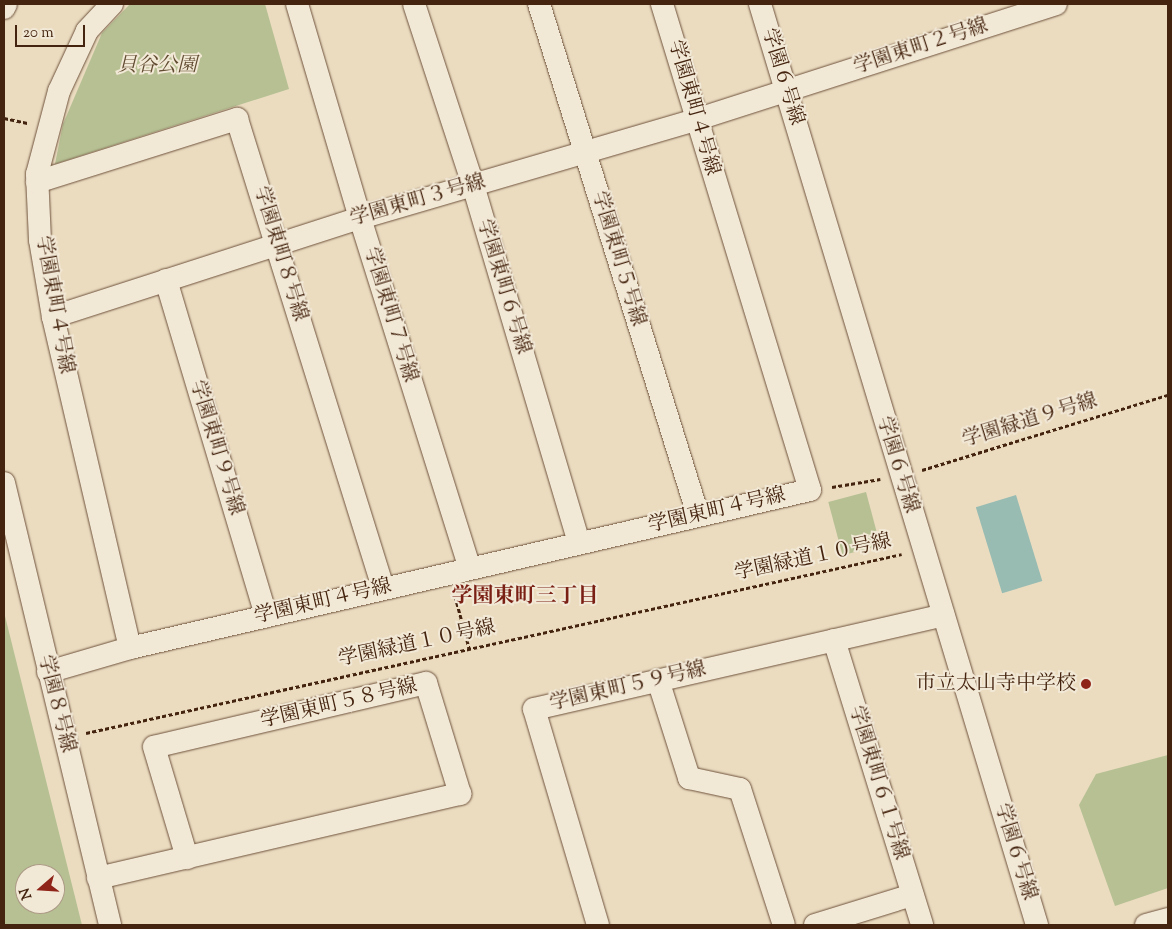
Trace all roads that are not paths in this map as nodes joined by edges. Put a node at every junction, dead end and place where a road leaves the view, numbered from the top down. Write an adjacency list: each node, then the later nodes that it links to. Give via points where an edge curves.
1 (6, 4): 9 (street)
2 (112, 4): 13 (street, 学園東町４号線, via 87,31 59,91)
3 (297, 4): 15 (street, 学園東町７号線)
4 (414, 4): 14 (street, 学園東町６号線)
5 (538, 4): 12 (street, 学園東町５号線)
6 (662, 4): 11 (street, 学園東町４号線)
7 (760, 4): 10 (street, 学園６号線)
8 (1056, 4): 10 (street, 学園東町２号線)
9 (4, 8)
10 (786, 89): 11 (street, 学園東町３号線); 24 (street, 学園６号線)
11 (695, 120): 12 (street, 学園東町３号線); 20 (street, 学園東町４号線, via 810,490)
12 (584, 152): 14 (street, 学園東町３号線); 20 (street, 学園東町５号線)
13 (38, 182): 16 (street, 学園東町８号線, via 237,120); 18 (street, 学園東町４号線, via 40,240)
14 (473, 185): 15 (street, 学園東町３号線); 21 (street, 学園東町６号線)
15 (360, 218): 16 (street, 学園東町３号線); 22 (street, 学園東町７号線)
16 (277, 244): 17 (street, 学園東町３号線); 23 (street, 学園東町８号線)
17 (166, 280): 18 (street, 学園東町３号線); 25 (street, 学園東町９号線)
18 (53, 317): 27 (street, 学園東町４号線)
19 (4, 486): 28 (street, 学園８号線)
20 (698, 515): 21 (street, 学園東町４号線)
21 (579, 543): 22 (street, 学園東町４号線)
22 (459, 570): 23 (street, 学園東町４号線)
23 (383, 588): 25 (street, 学園東町４号線)
24 (942, 614): 26 (street, 学園東町５９号線); 39 (street, 学園６号線)
25 (266, 616): 27 (street, 学園東町４号線)
26 (834, 640): 29 (street, 学園東町５９号線); 32 (street, 学園東町６１号線)
27 (130, 648): 28 (street, 学園東町４号線)
28 (48, 672): 31 (street, 学園８号線)
29 (658, 680): 35 (street, 学園東町５９号線, via 534,709); 36 (street, via 689,778 740,790)
30 (187, 858): 30 (street, 学園東町５８号線, via 460,794 426,683 154,747); 31 (street, 学園東町５８号線)
31 (98, 878): 34 (street, 学園８号線)
32 (912, 895): 37 (street); 38 (street, 学園東町６１号線)
33 (1168, 919): 40 (street)
34 (110, 925)
35 (598, 925)
36 (784, 925)
37 (815, 925)
38 (922, 925)
39 (1037, 925)
40 (1146, 925)

